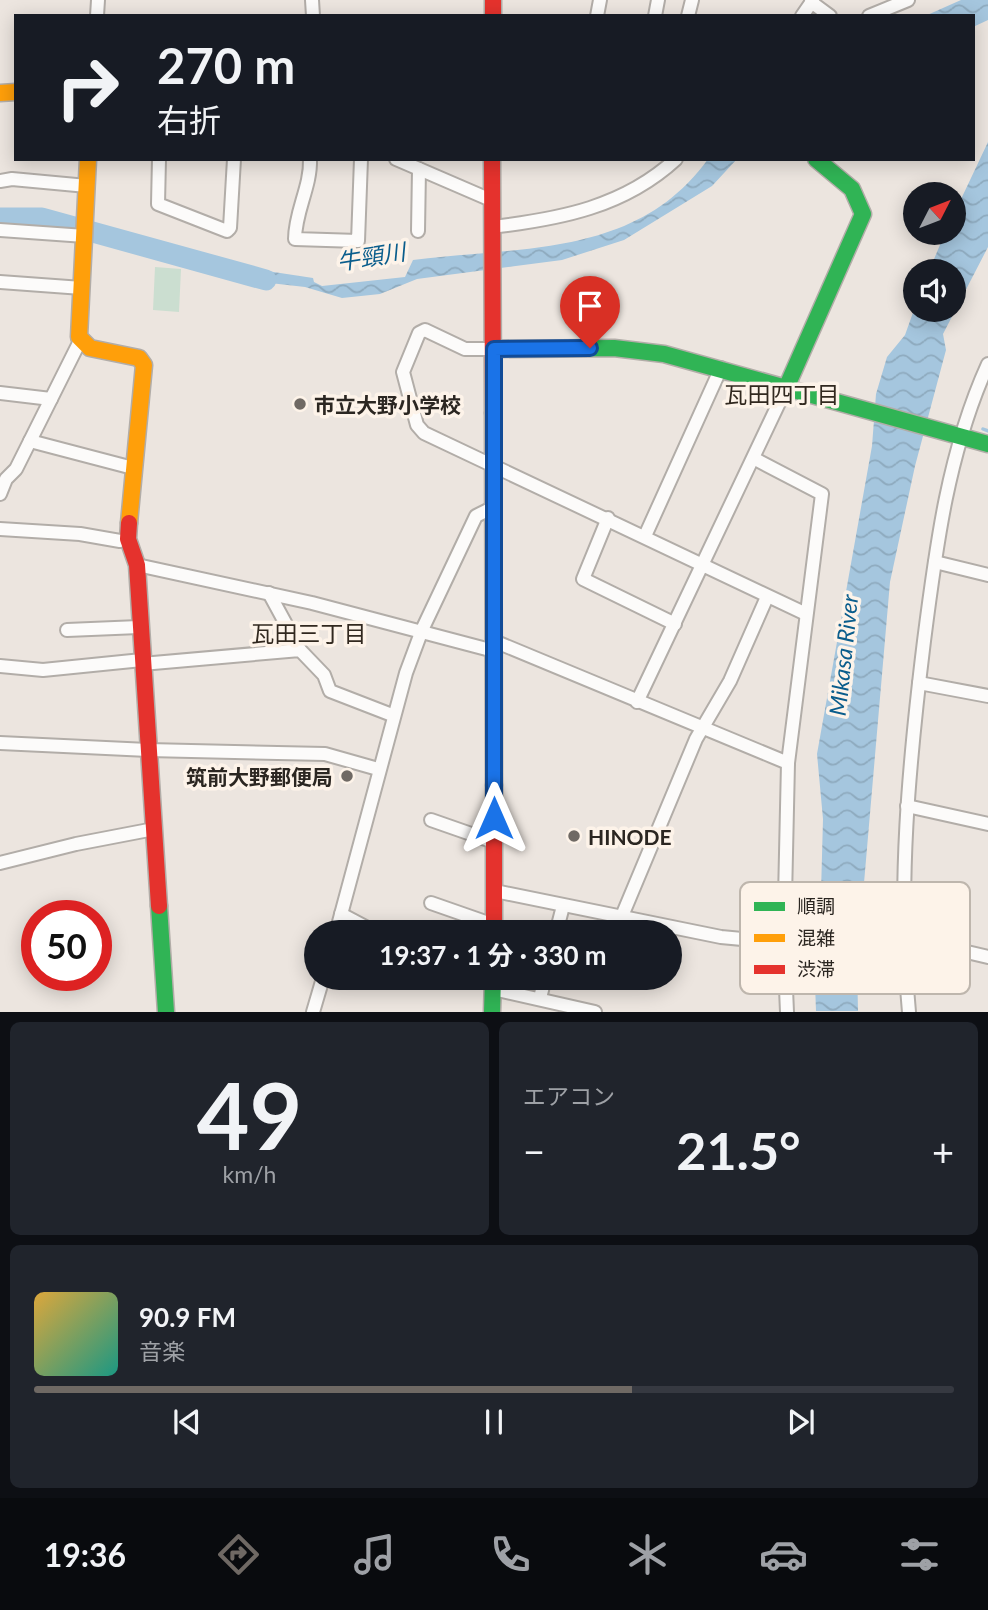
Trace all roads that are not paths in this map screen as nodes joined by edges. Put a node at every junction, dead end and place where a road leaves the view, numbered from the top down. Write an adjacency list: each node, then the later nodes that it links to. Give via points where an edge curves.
1 (908, 0): 4 (street)
2 (812, 1): 3 (street)
3 (828, 14)
4 (874, 14)
5 (89, 161): 16 (street)
6 (159, 161): 7 (street, via 158,204 227,231)
7 (234, 161)
8 (310, 161): 9 (street, via 310,176 295,217 295,239 358,241)
9 (361, 161)
10 (401, 161): 14 (street)
11 (492, 161): 17 (street)
12 (674, 161): 18 (street, via 640,188 610,202 571,215)
13 (818, 161): 28 (street, via 853,190 861,200 863,214)
14 (419, 169): 17 (street); 20 (street)
15 (0, 181): 16 (street)
16 (87, 188): 21 (street)
17 (491, 200): 18 (street)
18 (492, 227): 25 (street)
19 (0, 230): 21 (street)
20 (418, 231)
21 (85, 236): 23 (street)
22 (0, 282): 23 (street)
23 (82, 288): 24 (street)
24 (80, 340): 30 (street); 36 (street, via 90,348 139,358 144,365)
25 (494, 349): 27 (street, via 614,348); 35 (street); 35 (street, via 465,349 425,330 419,333 404,372 417,425 424,433)
26 (988, 364): 31 (street)
27 (721, 368): 28 (street); 41 (street)
28 (787, 386): 31 (street); 34 (street)
29 (0, 393): 30 (street)
30 (51, 399): 32 (street)
31 (961, 436): 33 (street); 43 (street)
32 (30, 441): 36 (street); 37 (street)
33 (988, 444)
34 (755, 459): 45 (street); 49 (street, via 822,494)
35 (495, 466): 38 (street); 39 (street)
36 (133, 468): 42 (street)
37 (0, 494)
38 (494, 507): 53 (street, via 476,516); 54 (street)
39 (608, 518): 41 (street); 50 (street, via 583,579)
40 (0, 529): 42 (street)
41 (645, 536): 45 (street)
42 (128, 539): 44 (street)
43 (934, 562): 46 (street); 58 (street)
44 (136, 565): 47 (street); 51 (street)
45 (703, 567): 48 (street); 50 (street)
46 (988, 575)
47 (269, 593): 53 (street); 55 (street)
48 (767, 597): 49 (street); 62 (street, via 730,681)
49 (804, 613): 65 (street)
50 (675, 624): 60 (street)
51 (139, 627): 52 (street); 56 (street)
52 (67, 630)
53 (422, 630): 54 (street); 61 (street)
54 (494, 646): 60 (street); 71 (street)
55 (300, 650): 56 (street); 61 (street, via 324,675 330,691)
56 (142, 662): 57 (street, via 43,670); 64 (street)
57 (0, 666)
58 (919, 683): 59 (street); 67 (street)
59 (988, 696)
60 (637, 702): 62 (street)
61 (392, 715): 66 (street)
62 (702, 728): 65 (street); 79 (street)
63 (0, 743): 64 (street)
64 (148, 750): 66 (street, via 325,754); 70 (street)
65 (788, 763): 73 (street)
66 (378, 769): 78 (street)
67 (907, 806): 69 (street); 74 (street)
68 (431, 820): 71 (street)
69 (988, 824)
70 (154, 829): 72 (street); 95 (street)
71 (494, 842): 75 (street)
72 (0, 863)
73 (785, 882)
74 (907, 882)
75 (495, 891): 77 (street); 83 (street)
76 (431, 903): 82 (street)
77 (563, 906): 79 (street); 84 (street)
78 (341, 914): 80 (street); 81 (street)
79 (622, 916): 85 (street)
80 (339, 920)
81 (352, 920)
82 (472, 920)
83 (494, 920)
84 (559, 920)
85 (740, 939)
86 (970, 953): 87 (street)
87 (988, 957)
88 (319, 990): 96 (street)
89 (493, 990): 97 (street)
90 (513, 990): 94 (street)
91 (542, 990): 94 (street)
92 (786, 994): 99 (street)
93 (908, 994): 100 (street)
94 (540, 998): 98 (street)
95 (166, 1012)
96 (313, 1012)
97 (492, 1012)
98 (595, 1012)
99 (787, 1012)
100 (908, 1012)

